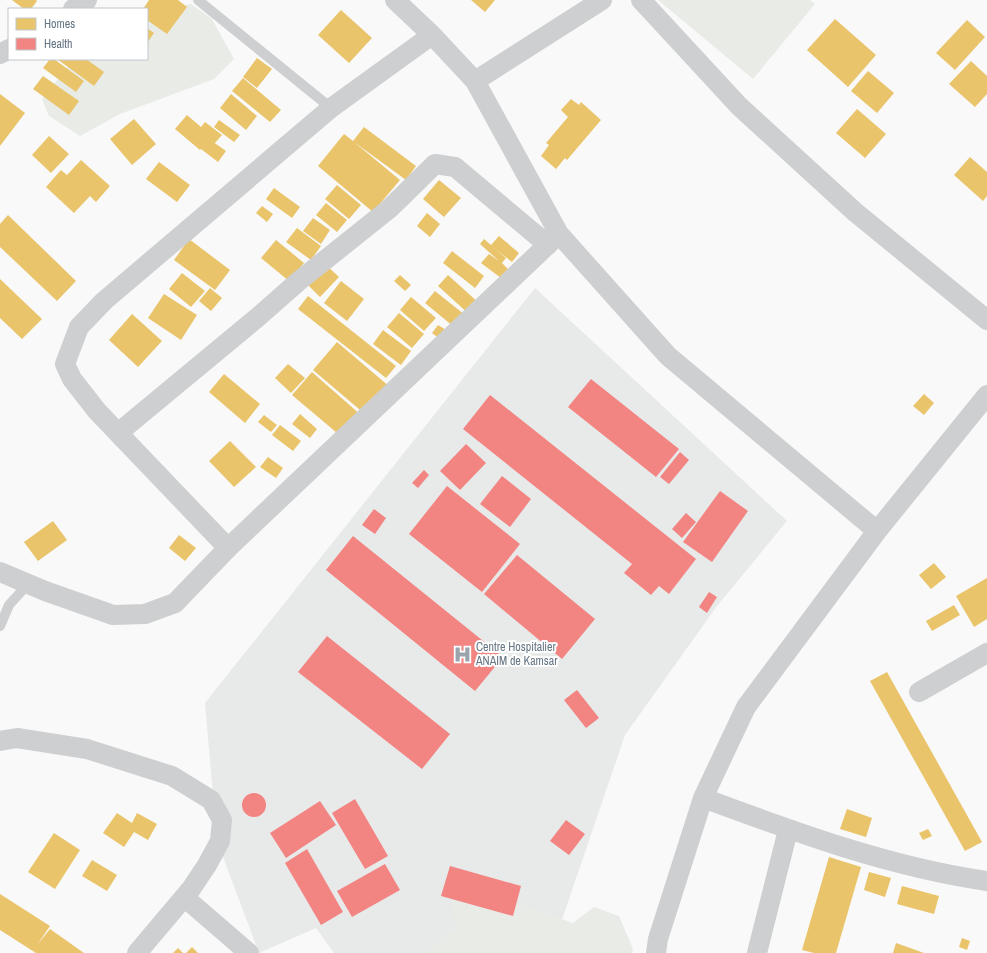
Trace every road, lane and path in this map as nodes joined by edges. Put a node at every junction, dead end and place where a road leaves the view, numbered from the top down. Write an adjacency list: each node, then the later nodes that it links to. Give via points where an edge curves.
1 (87, 0): 6 (street)
2 (198, 0): 9 (lane)
3 (395, 0): 7 (street)
4 (602, 0): 8 (street)
5 (642, 0): 11 (street, via 739,106 855,212)
6 (75, 8)
7 (432, 35): 8 (street); 9 (street)
8 (475, 81): 10 (street)
9 (331, 108): 13 (street, via 104,301 79,327 65,364 72,379)
10 (554, 240): 13 (street, via 455,167 436,164 389,209); 14 (street, via 668,356); 15 (street)
11 (987, 320)
12 (987, 395): 14 (street)
13 (118, 433): 15 (street)
14 (878, 531): 22 (street, via 746,707)
15 (228, 548): 17 (street, via 175,602 145,614 113,615)
16 (0, 572): 17 (street)
17 (28, 584): 18 (lane, via 9,605)
18 (0, 626)
19 (987, 653): 20 (street)
20 (919, 692)
21 (0, 741): 25 (street, via 17,738 87,749 172,776 211,800 222,820 220,841 207,865)
22 (703, 798): 23 (street); 28 (street, via 658,939)
23 (788, 830): 24 (street, via 888,860); 29 (street)
24 (987, 881)
25 (184, 897): 26 (street); 27 (street)
26 (137, 953)
27 (248, 953)
28 (656, 953)
29 (757, 953)

